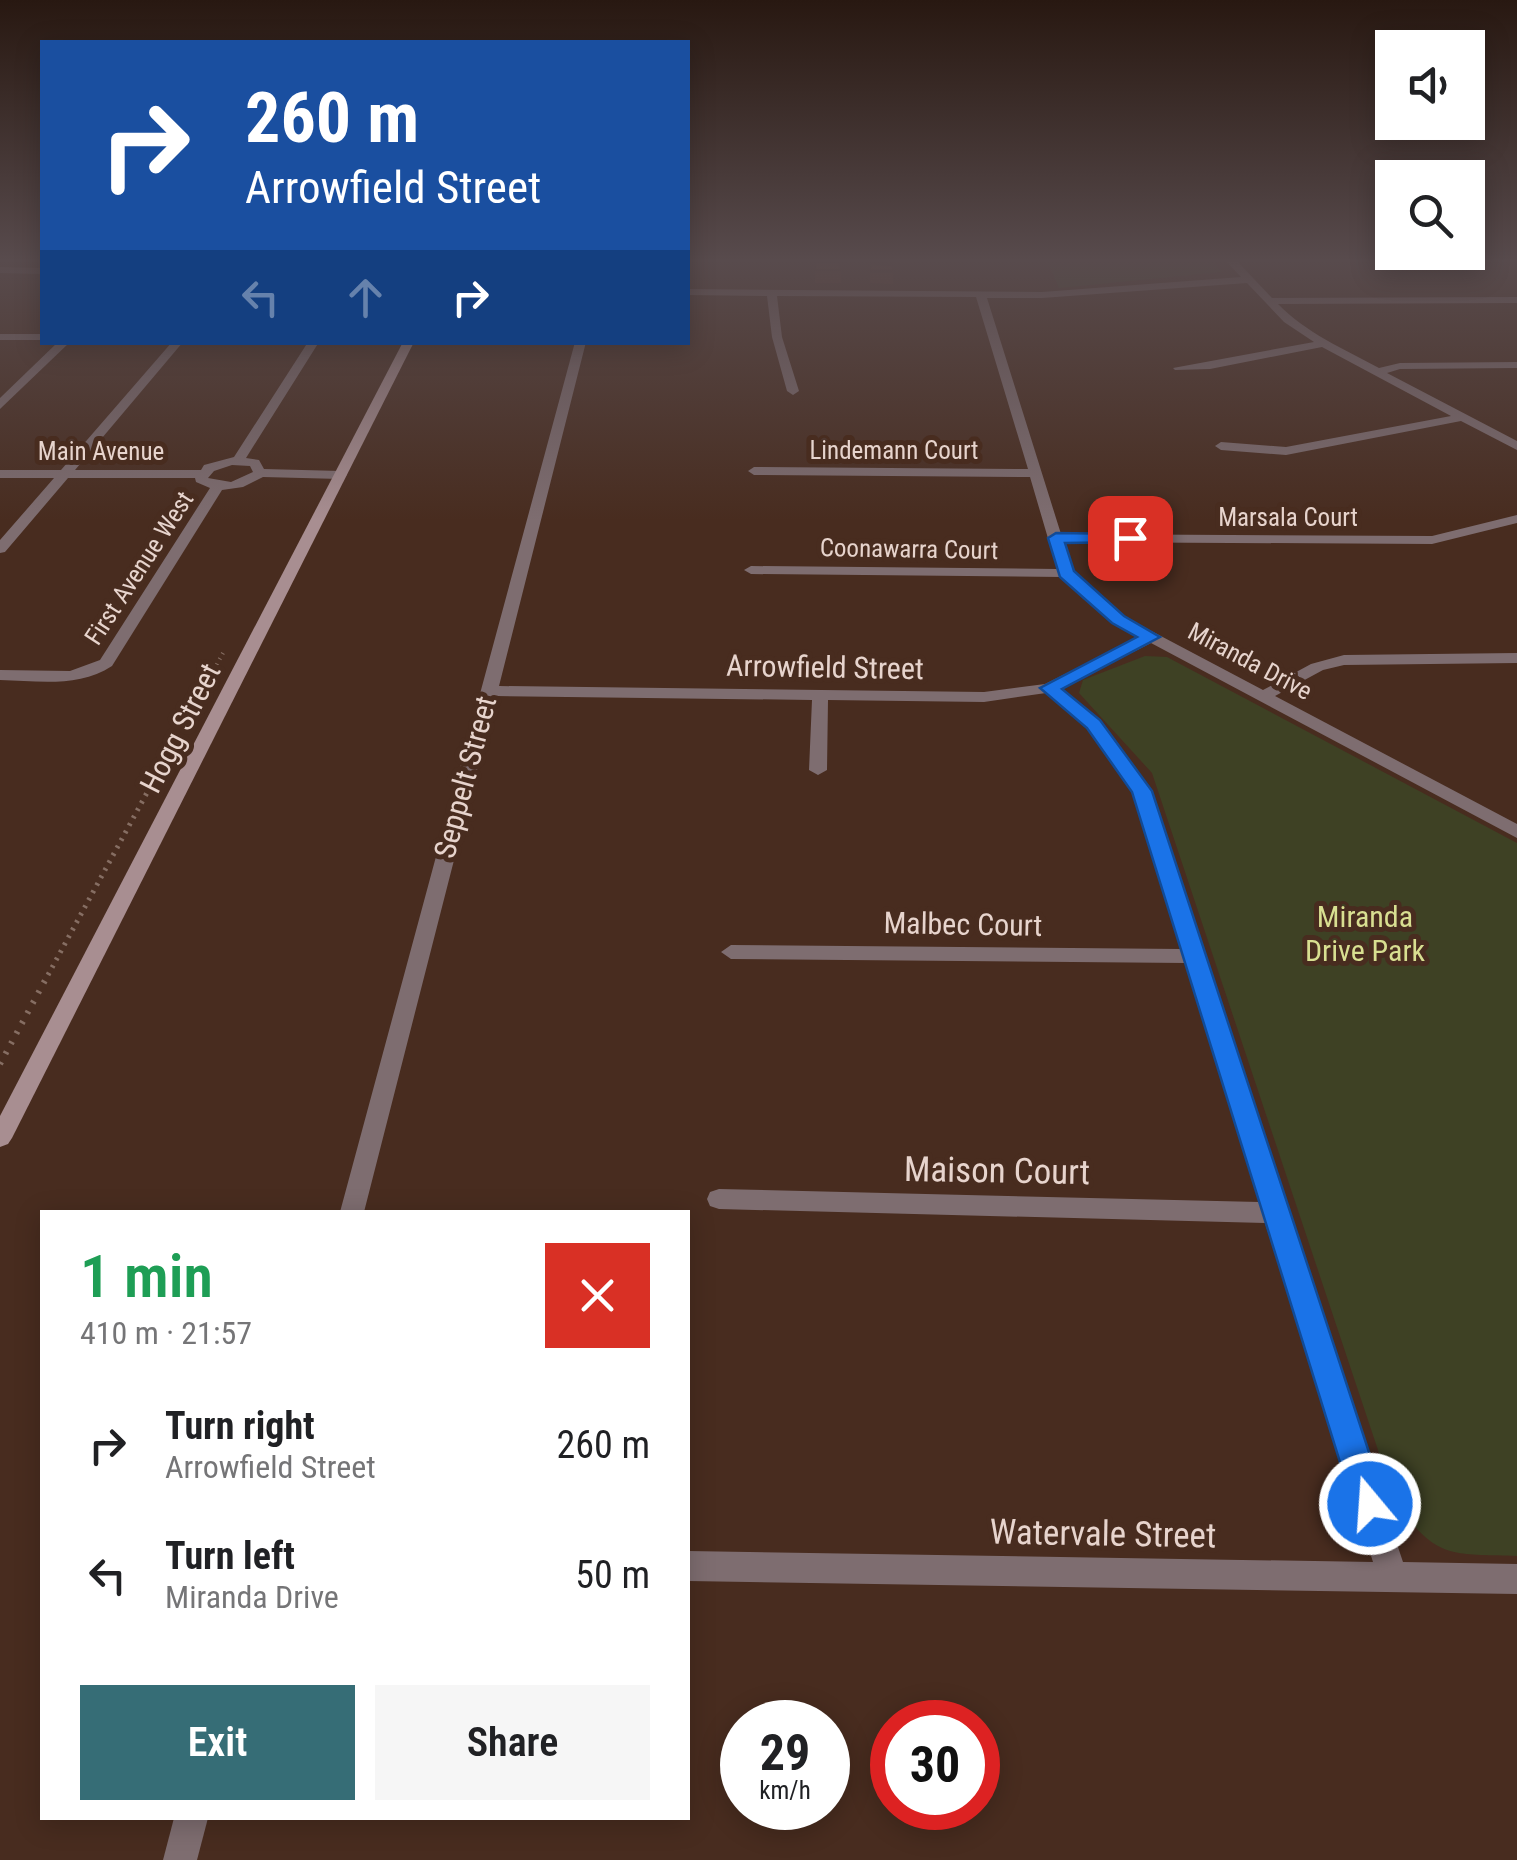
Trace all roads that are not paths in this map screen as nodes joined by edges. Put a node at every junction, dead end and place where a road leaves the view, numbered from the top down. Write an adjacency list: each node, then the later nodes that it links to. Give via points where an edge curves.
1 (60, 347): 14 (street)
2 (174, 347): 20 (street)
3 (311, 347): 18 (street)
4 (407, 347): 25 (street, Hogg Street)
5 (579, 347): 36 (street, Seppelt Street)
6 (780, 347): 13 (street)
7 (996, 347): 22 (street)
8 (1304, 347): 11 (street)
9 (1330, 347): 12 (street)
10 (1517, 365): 12 (street)
11 (1180, 368)
12 (1376, 372): 15 (street)
13 (793, 391)
14 (0, 405)
15 (1462, 417): 16 (street, via 1286,451); 17 (street)
16 (1221, 446)
17 (1517, 446)
18 (238, 461): 21 (street, via 254,463); 24 (street)
19 (754, 471): 22 (street, Lindemann Court)
20 (66, 473): 23 (street, Main Avenue); 24 (street, Main Avenue); 29 (street)
21 (260, 473): 25 (street); 26 (street)
22 (1034, 473): 28 (street)
23 (0, 474)
24 (202, 474): 26 (street, via 204,482)
25 (341, 474): 43 (street, Hogg Street)
26 (218, 486): 34 (street, First Avenue West, via 96,672)
27 (1517, 520): 28 (street, Marsala Court, via 1432,540)
28 (1056, 538): 31 (street)
29 (0, 549)
30 (751, 570): 31 (street, Coonawarra Court)
31 (1066, 573): 32 (street, Miranda Drive, via 1118,619)
32 (1151, 637): 35 (street, Arrowfield Street); 38 (street, Miranda Drive)
33 (1517, 658): 38 (street, via 1344,660)
34 (0, 675)
35 (1050, 688): 37 (street, Arrowfield Street, via 984,697); 42 (street, via 1094,724 1142,791)
36 (487, 692): 37 (street, Arrowfield Street); 46 (street, Seppelt Street)
37 (820, 694): 39 (street)
38 (1264, 696): 40 (street, Miranda Drive)
39 (818, 770)
40 (1517, 832)
41 (731, 952): 42 (street, Malbec Court)
42 (1195, 956): 47 (street)
43 (9, 1104): 44 (street, Hogg Street)
44 (0, 1138)
45 (719, 1199): 47 (street, Maison Court)
46 (353, 1210)
47 (1274, 1213): 49 (street)
48 (690, 1566): 49 (street, Watervale Street)
49 (1394, 1576): 50 (street, Watervale Street)
50 (1517, 1580)
51 (190, 1820): 52 (street)
52 (180, 1860)

